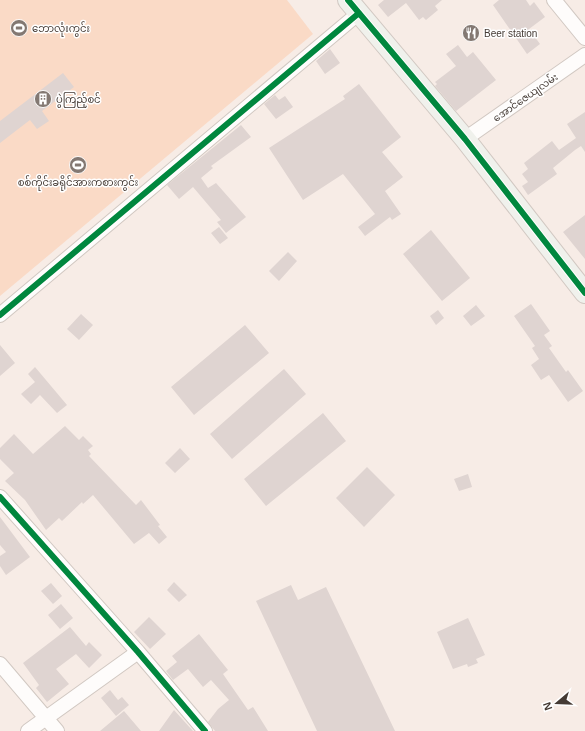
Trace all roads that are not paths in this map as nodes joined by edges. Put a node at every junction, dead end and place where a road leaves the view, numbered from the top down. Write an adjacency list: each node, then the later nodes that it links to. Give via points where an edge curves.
1 (554, 0): 3 (street)
2 (354, 7): 5 (street); 7 (street)
3 (585, 38)
4 (585, 55): 5 (street, အောင်ဇေယျလမ်း)
5 (465, 139): 6 (street)
6 (585, 292)
7 (0, 315)
8 (0, 497): 9 (street)
9 (138, 652): 11 (street); 14 (street)
10 (0, 664): 11 (street)
11 (46, 718): 12 (street); 13 (street)
12 (28, 731)
13 (57, 731)
14 (205, 731)

